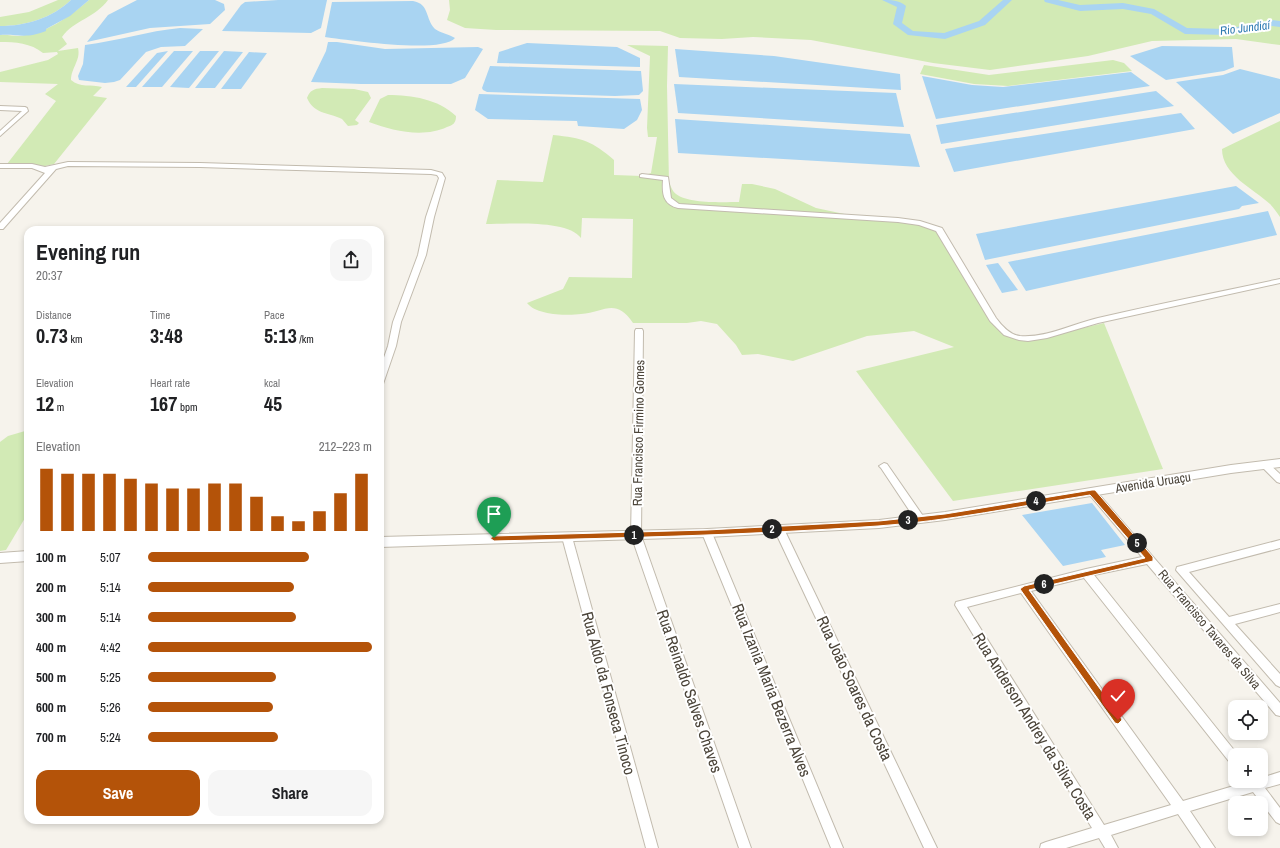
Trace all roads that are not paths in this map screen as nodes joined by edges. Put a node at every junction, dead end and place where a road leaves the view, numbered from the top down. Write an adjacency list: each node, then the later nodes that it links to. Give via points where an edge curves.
1 (0, 108): 2 (street, via 25,109)
2 (0, 134)
3 (0, 166): 4 (street, via 38,167)
4 (47, 170): 6 (street); 9 (street, via 56,165 68,164 200,165 431,172 442,176 422,255 397,322)
5 (642, 176): 7 (street, via 666,178 666,196 671,203 678,206 920,223 931,226 939,230 997,324 1018,338 1045,335)
6 (0, 227)
7 (1280, 281)
8 (639, 331): 18 (street, Rua Francisco Firmino Gomes)
9 (384, 370)
10 (1280, 463): 11 (street, Avenida Uruaçu)
11 (1264, 464): 13 (street); 14 (street, Avenida Uruaçu)
12 (884, 466): 15 (street)
13 (1280, 480)
14 (1092, 492): 15 (street, Avenida Uruaçu); 24 (street, Rua Francisco Tavares da Silva)
15 (920, 519): 16 (street, Avenida Uruaçu, via 840,527)
16 (779, 529): 17 (street, Avenida Uruaçu); 42 (street, Rua João Soares da Costa)
17 (707, 532): 18 (street, Avenida Uruaçu); 41 (street, Rua Izania Maria Bezerra Alves)
18 (636, 535): 19 (street, Avenida Uruaçu); 40 (street, Rua Reinaldo Salves Chaves)
19 (567, 537): 20 (street, Avenida Uruaçu); 39 (street, Rua Aldo da Fonseca Tinoco)
20 (384, 542)
21 (1280, 544): 28 (street, via 1182,569)
22 (24, 556): 23 (street)
23 (0, 558)
24 (1151, 559): 25 (street); 30 (street, Rua Francisco Tavares da Silva)
25 (1086, 573): 26 (street); 31 (street)
26 (1024, 589): 36 (street); 38 (street, Rua Anderson Andrey da Silva Costa, via 960,604 960,607)
27 (1280, 608): 28 (street)
28 (1227, 622): 29 (street)
29 (1279, 680)
30 (1280, 711)
31 (1228, 751)
32 (1280, 778): 33 (street)
33 (1268, 780)
34 (1238, 788): 36 (street)
35 (1257, 788): 37 (street)
36 (1180, 808): 38 (street); 45 (street)
37 (1280, 818)
38 (1102, 832): 43 (street); 44 (street, Rua Anderson Andrey da Silva Costa)
39 (652, 848)
40 (744, 848)
41 (837, 848)
42 (931, 848)
43 (1046, 848)
44 (1112, 848)
45 (1209, 848)

